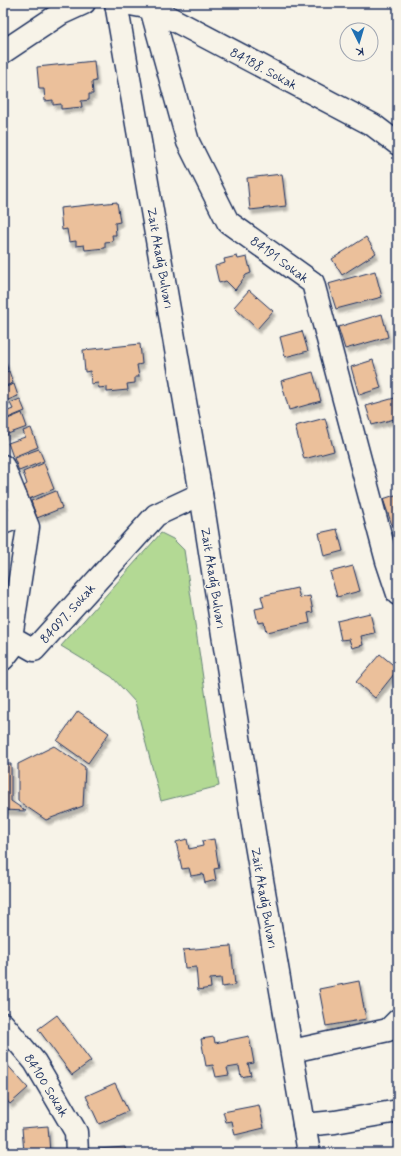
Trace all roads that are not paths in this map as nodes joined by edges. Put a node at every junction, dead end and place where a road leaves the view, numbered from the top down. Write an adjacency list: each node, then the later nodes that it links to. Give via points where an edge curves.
1 (84, 3): 5 (street, via 60,14)
2 (116, 3): 8 (street, Zait Akadğ Bulvarı)
3 (125, 3): 4 (street, 84188. Sokak)
4 (151, 8): 6 (street, 84188. Sokak, via 373,125); 11 (street, 84191 Sokak, via 188,142 228,222 313,283)
5 (3, 52)
6 (398, 144)
7 (3, 466): 9 (street)
8 (201, 494): 13 (street, 84097. Sokak, via 156,515 34,650); 17 (street, Zait Akadğ Bulvarı, via 255,840)
9 (23, 515): 10 (street); 13 (street, via 28,527 11,637)
10 (3, 523)
11 (392, 559): 12 (street, 84191 Sokak)
12 (398, 594)
13 (17, 641): 14 (street)
14 (3, 659)
15 (398, 1020): 17 (street, via 388,1030)
16 (3, 1024): 20 (street, 84100 Sokak, via 36,1062 76,1132)
17 (292, 1051): 19 (street, Zait Akadğ Bulvarı)
18 (398, 1111): 19 (street, via 335,1122)
19 (304, 1124): 21 (street, Zait Akadğ Bulvarı)
20 (77, 1153)
21 (310, 1153)

